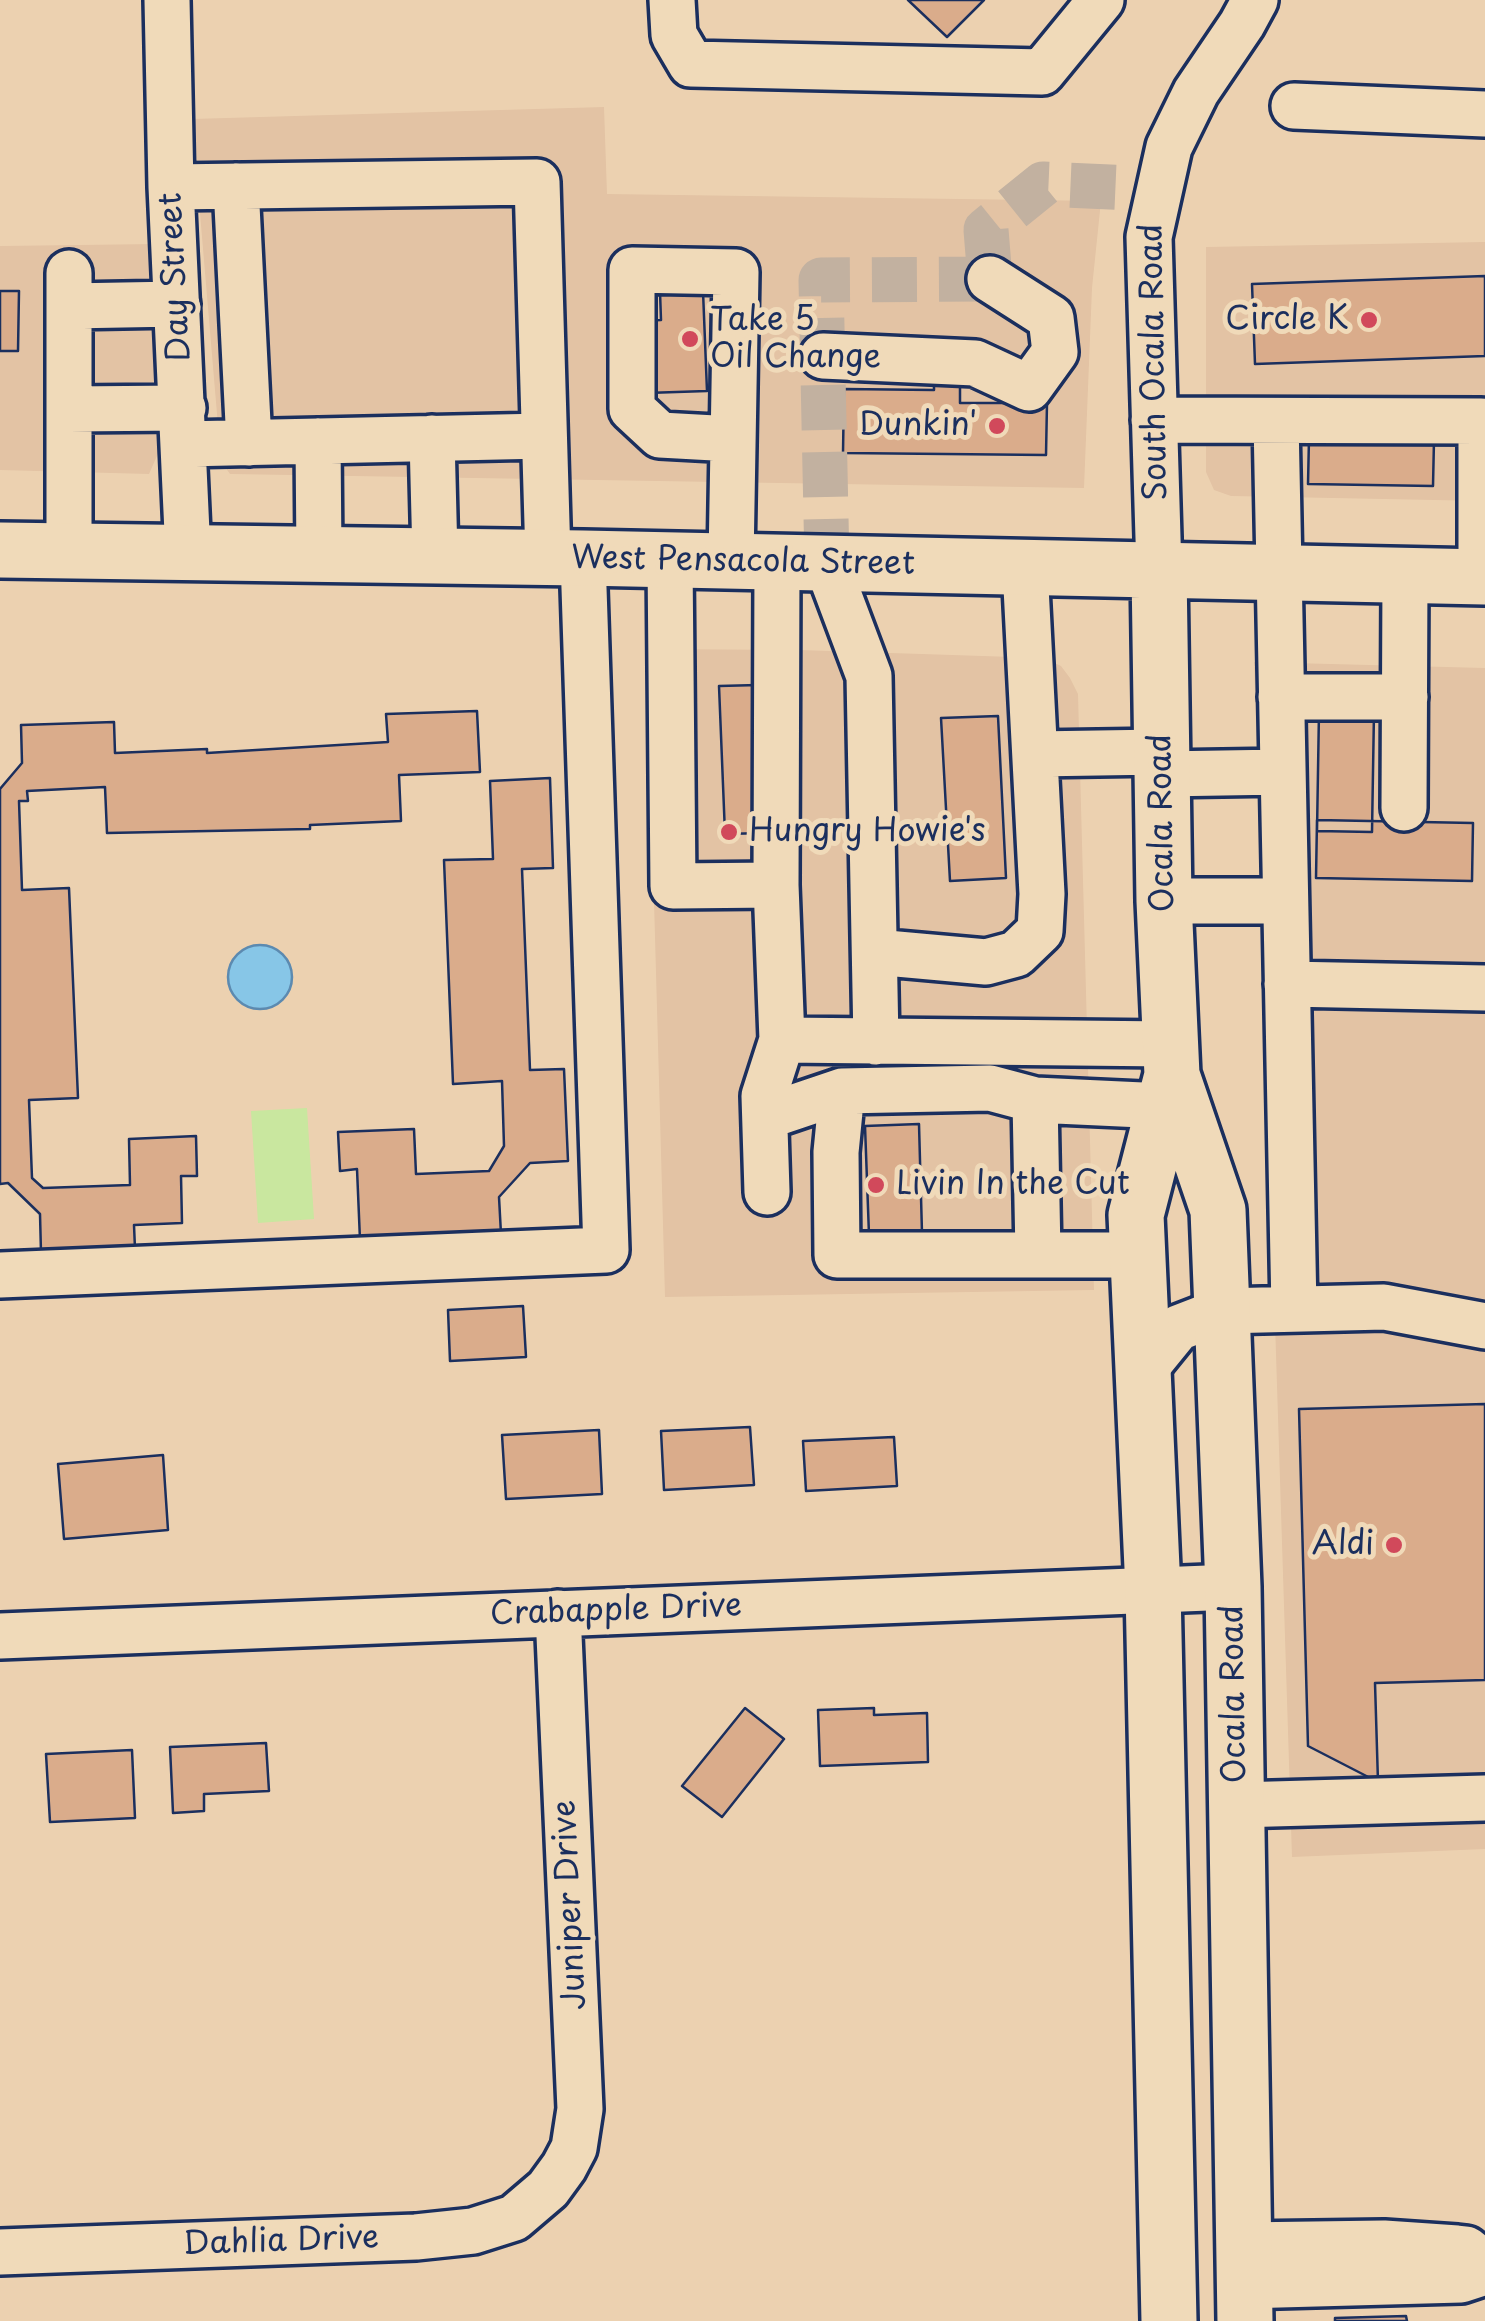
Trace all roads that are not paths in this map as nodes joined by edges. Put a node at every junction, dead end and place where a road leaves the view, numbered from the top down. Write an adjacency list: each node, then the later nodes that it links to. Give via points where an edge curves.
1 (167, 0): 8 (street, Day Street)
2 (672, 0): 3 (street, via 674,35 691,64 1042,72)
3 (1101, 0)
4 (1255, 0): 13 (street, South Ocala Road, via 1196,92 1168,147 1157,189 1149,237)
5 (1294, 106): 6 (street)
6 (1485, 114)
7 (236, 186): 8 (street); 16 (street, via 537,182); 20 (street)
8 (171, 187): 10 (street, Day Street)
9 (990, 279): 11 (street, via 1051,318 1055,352 1028,388 976,364)
10 (177, 304): 12 (street, via 69,290); 15 (street, Day Street)
11 (823, 356)
12 (69, 409): 15 (street); 22 (street)
13 (1154, 420): 14 (street); 30 (street, South Ocala Road)
14 (1276, 421): 31 (street); 33 (street, via 1481,421)
15 (183, 426): 20 (street); 23 (street, Day Street)
16 (544, 436): 17 (street); 26 (street)
17 (432, 438): 19 (street); 25 (street)
18 (733, 439): 18 (street, via 736,272 632,270 632,409 660,435); 28 (street)
19 (318, 441): 20 (street); 24 (street)
20 (249, 442)
21 (0, 550): 22 (main road, West Pensacola Street)
22 (69, 552): 23 (main road, West Pensacola Street)
23 (188, 554): 24 (main road, West Pensacola Street)
24 (319, 556): 25 (main road, West Pensacola Street)
25 (436, 557): 26 (main road, West Pensacola Street)
26 (566, 558): 27 (main road, West Pensacola Street); 55 (street, via 606,1250)
27 (670, 560): 28 (main road, West Pensacola Street); 40 (street, via 674,886)
28 (778, 562): 29 (main road, West Pensacola Street); 40 (street); 43 (street, via 869,676)
29 (1024, 568): 30 (main road, West Pensacola Street); 36 (street)
30 (1158, 571): 31 (main road, West Pensacola Street); 37 (main road, Ocala Road)
31 (1278, 573): 32 (main road, West Pensacola Street); 34 (street)
32 (1406, 576): 33 (main road, West Pensacola Street); 35 (street)
33 (1483, 578)
34 (1281, 696): 35 (street); 38 (street)
35 (1405, 698): 39 (street)
36 (1034, 754): 37 (street); 43 (street, via 1040,931 1016,954 986,962)
37 (1162, 763): 38 (street); 41 (main road, Ocala Road)
38 (1283, 772): 42 (street)
39 (1404, 808)
40 (776, 885): 46 (street)
41 (1164, 901): 42 (street); 48 (main road, Ocala Road)
42 (1285, 902): 44 (street)
43 (875, 952): 47 (street)
44 (1288, 984): 45 (street); 56 (street)
45 (1485, 988)
46 (782, 1040): 47 (street); 51 (street, via 764,1096)
47 (876, 1042): 48 (street)
48 (1169, 1075): 50 (street); 54 (main road, Ocala Road, via 1136,1215); 57 (main road, Ocala Road, via 1218,1210)
49 (842, 1091): 50 (street, via 990,1088); 51 (street); 53 (street, via 837,1256)
50 (1034, 1100): 53 (street)
51 (765, 1116): 52 (street)
52 (767, 1192)
53 (1038, 1254): 54 (street)
54 (1138, 1255): 59 (main road, Ocala Road)
55 (0, 1275)
56 (1294, 1309): 57 (street); 58 (street, via 1384,1307)
57 (1222, 1311): 59 (street, via 1178,1328); 60 (main road, Ocala Road)
58 (1485, 1326)
59 (1143, 1371): 61 (main road, Ocala Road)
60 (1232, 1587): 61 (street, Crabapple Drive); 65 (main road, Ocala Road)
61 (1153, 1590): 62 (street, Crabapple Drive); 70 (main road, Ocala Road)
62 (558, 1613): 63 (street, Crabapple Drive); 66 (street, Juniper Drive, via 580,2109 574,2148)
63 (0, 1636)
64 (1485, 1798): 65 (street)
65 (1237, 1806): 69 (main road, Ocala Road)
66 (548, 2189): 67 (street, Dahlia Drive, via 514,2218 473,2232)
67 (0, 2252)
68 (1485, 2268): 69 (street, via 1461,2280)
69 (1243, 2284)
70 (1169, 2321)

